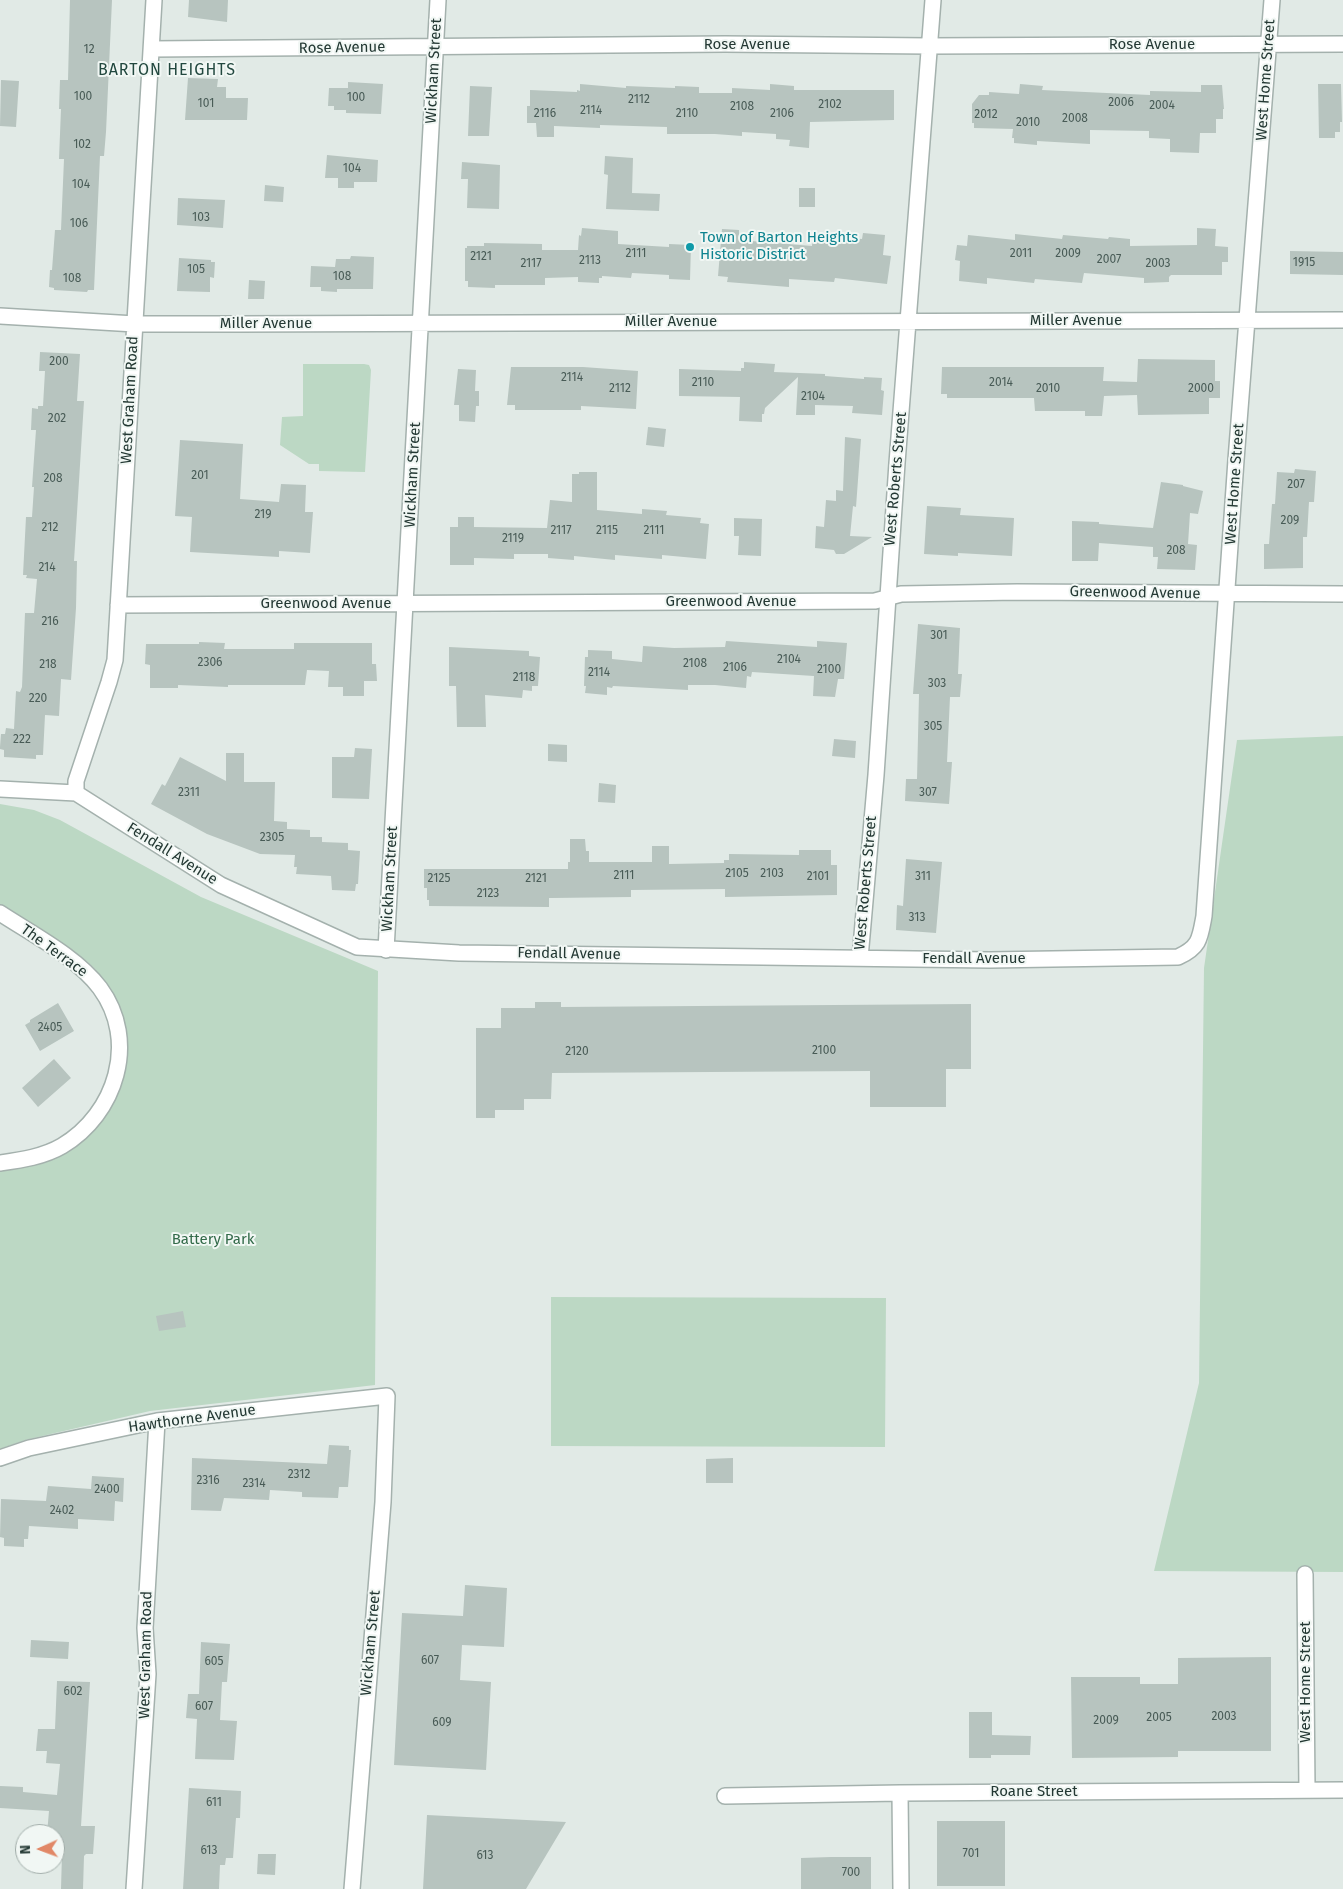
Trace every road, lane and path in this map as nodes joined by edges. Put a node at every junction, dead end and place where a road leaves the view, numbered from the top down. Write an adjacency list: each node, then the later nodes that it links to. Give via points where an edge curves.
1 (154, 0): 9 (street, West Graham Road)
2 (438, 0): 7 (street, Wickham Street)
3 (933, 0): 8 (street, West Roberts Street)
4 (1272, 0): 5 (street, West Home Street)
5 (1269, 44): 6 (street, Rose Avenue); 8 (street, Rose Avenue); 11 (street, West Home Street)
6 (1343, 44)
7 (436, 46): 8 (street, Rose Avenue); 9 (street, Rose Avenue); 14 (street, Wickham Street)
8 (930, 46): 13 (street, West Roberts Street)
9 (152, 49): 15 (street, West Graham Road)
10 (0, 316): 15 (street, Miller Avenue)
11 (1248, 320): 12 (street, Miller Avenue); 13 (street, Miller Avenue); 17 (street, West Home Street)
12 (1343, 320)
13 (909, 322): 14 (street, Miller Avenue); 18 (street, West Roberts Street)
14 (421, 323): 15 (street, Miller Avenue); 19 (street, Wickham Street)
15 (135, 324): 20 (street, West Graham Road)
16 (1343, 594): 17 (street, Greenwood Avenue)
17 (1227, 595): 18 (street, Greenwood Avenue, via 1017,592 901,594); 25 (street, West Home Street, via 1204,916 1200,939 1191,951)
18 (887, 598): 19 (street, Greenwood Avenue, via 874,602); 26 (street, West Roberts Street)
19 (406, 604): 20 (street, Greenwood Avenue); 24 (street, Wickham Street)
20 (118, 605): 22 (street, West Graham Road, via 114,660 76,781)
21 (0, 789): 22 (street, Fendall Avenue)
22 (76, 793): 24 (street, Fendall Avenue, via 221,884 357,947)
23 (0, 913): 27 (street, The Terrace, via 89,975 101,990 115,1018 119,1039 115,1083 106,1102 82,1132 41,1155)
24 (386, 950): 26 (street, Fendall Avenue)
25 (1178, 957): 26 (street, Fendall Avenue)
26 (860, 958)
27 (0, 1163)
28 (387, 1396): 29 (street, Hawthorne Avenue); 37 (street, Wickham Street, via 383,1502)
29 (157, 1422): 30 (street, Hawthorne Avenue, via 29,1448); 36 (street, West Graham Road, via 145,1628 148,1674)
30 (0, 1458)
31 (1305, 1574): 32 (street, West Home Street)
32 (1307, 1790): 33 (street, Roane Street); 34 (street, Roane Street)
33 (1343, 1790)
34 (900, 1793): 35 (street, Roane Street); 38 (street)
35 (725, 1796)
36 (134, 1889)
37 (352, 1889)
38 (901, 1889)

